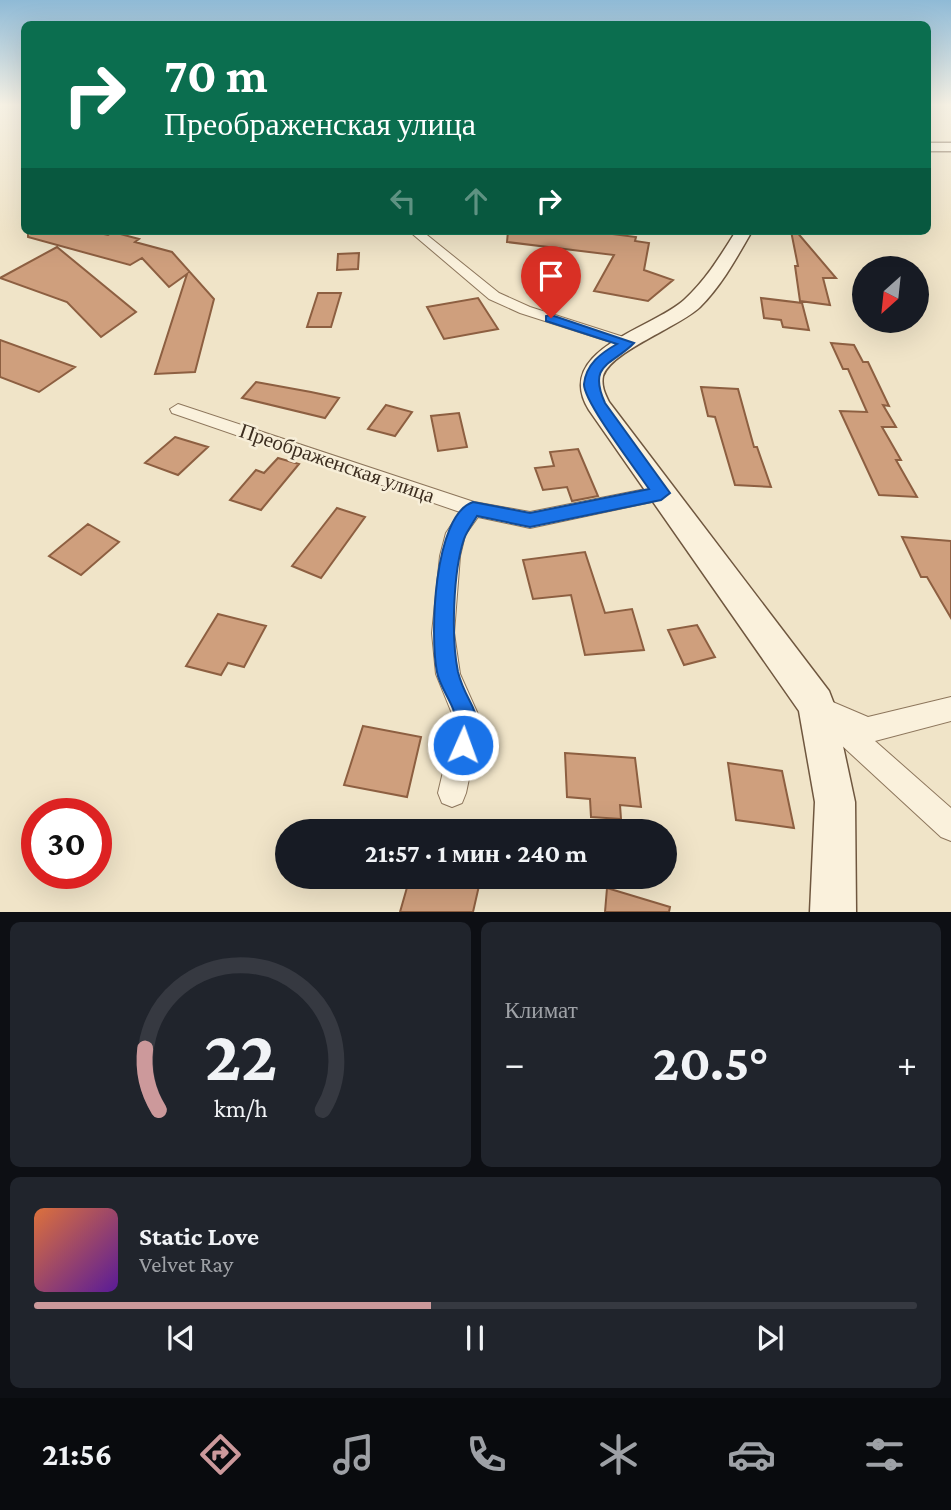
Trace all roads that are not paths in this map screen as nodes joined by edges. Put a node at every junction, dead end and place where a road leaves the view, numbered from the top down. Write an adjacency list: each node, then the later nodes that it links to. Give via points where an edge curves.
1 (420, 235): 3 (street, via 494,296)
2 (741, 235): 3 (street, via 720,269 682,312)
3 (628, 343): 5 (street, via 604,357 594,371 591,387 598,404)
4 (178, 409): 6 (street, Преображенская улица)
5 (661, 493): 6 (street, Преображенская улица, via 530,520); 7 (street)
6 (473, 509): 9 (street, via 456,533 450,555 443,633 448,674 468,721)
7 (816, 704): 8 (street, via 867,730); 10 (street); 11 (street, via 835,802)
8 (951, 709)
9 (452, 793)
10 (951, 827)
11 (833, 912)

